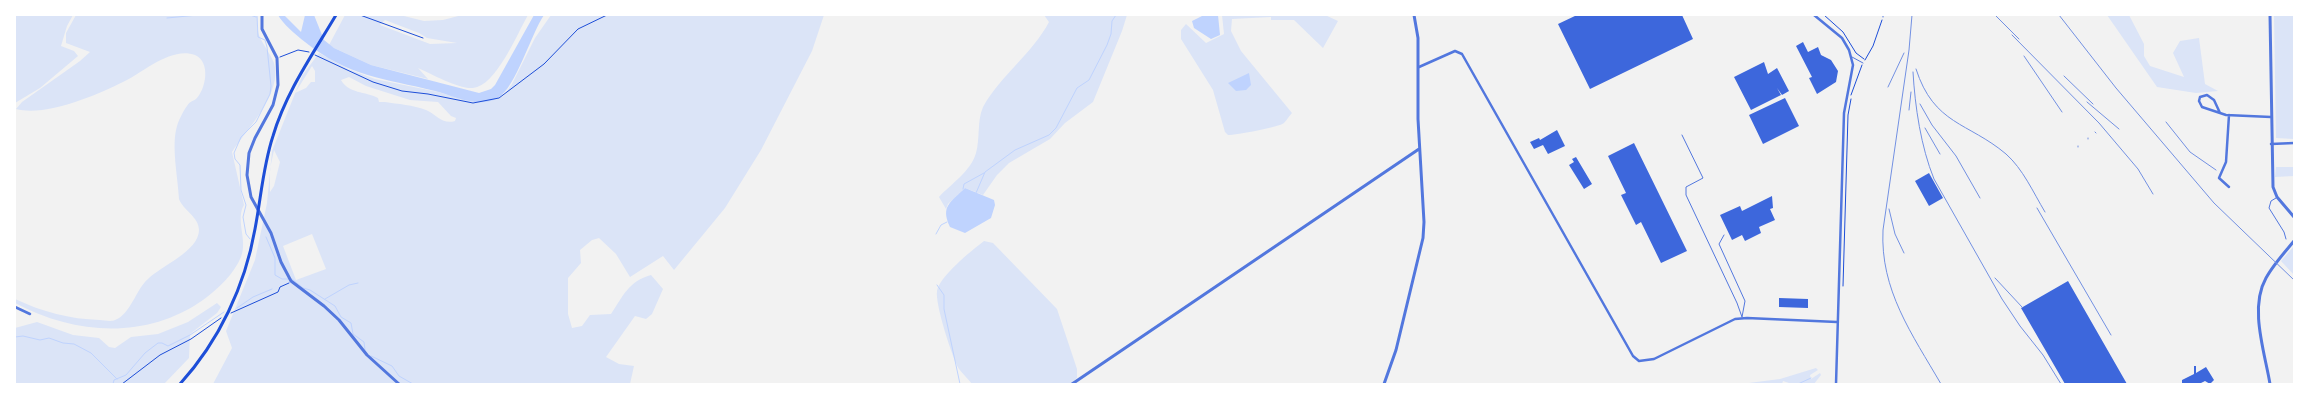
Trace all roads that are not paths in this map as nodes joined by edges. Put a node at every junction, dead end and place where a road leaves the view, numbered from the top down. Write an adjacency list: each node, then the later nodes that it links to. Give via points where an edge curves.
1 (262, 15): 27 (street, via 262,30 277,58 278,77 275,99 251,146 247,175 251,197 271,233 290,282 339,320 367,355)
2 (336, 15): 26 (main road, via 290,92 277,124 241,282 218,332)
3 (1414, 15): 8 (street)
4 (1814, 15): 6 (street, via 1842,38)
5 (2270, 15): 11 (street)
6 (1852, 57): 7 (lane); 25 (street, via 1853,71 1844,113)
7 (1863, 62)
8 (1419, 66): 15 (street); 24 (street, via 1455,51 1462,54 1636,359 1654,359)
9 (2220, 113): 9 (street, via 2211,97 2200,97 2202,107); 10 (street)
10 (2229, 115): 11 (street); 16 (street, via 2226,162 2219,178)
11 (2271, 117): 14 (street)
12 (1682, 135): 24 (lane, via 1703,178 1686,187 1686,195)
13 (2294, 143): 14 (street)
14 (2271, 144): 17 (street, via 2273,187)
15 (1419, 149): 28 (street); 29 (street, via 1424,204 1423,238 1396,350)
16 (2228, 187)
17 (2277, 197): 18 (street); 20 (lane, via 2270,201 2269,208)
18 (2294, 217)
19 (1724, 235): 24 (lane, via 1719,244 1745,300)
20 (2286, 239)
21 (2294, 241): 31 (street, via 2266,278 2259,307)
22 (15, 307): 23 (street)
23 (30, 314)
24 (1742, 318): 25 (street)
25 (1837, 322): 30 (street)
26 (180, 384)
27 (399, 384)
28 (1072, 384)
29 (1384, 384)
30 (1836, 384)
31 (2270, 384)

